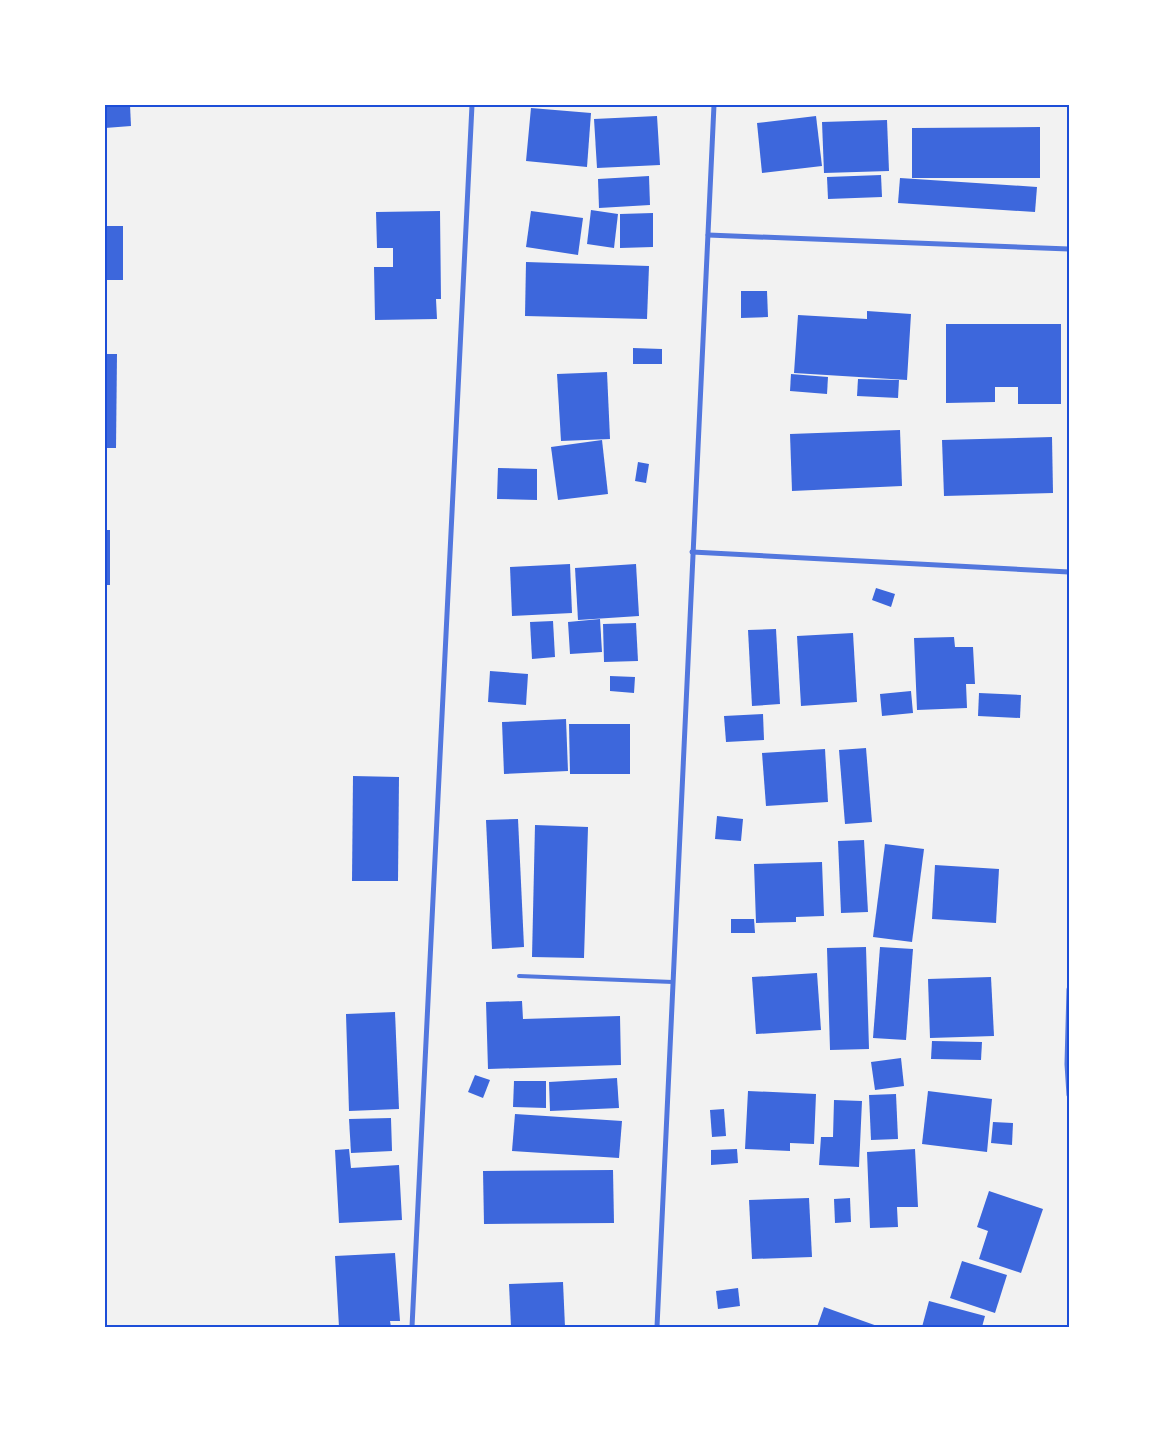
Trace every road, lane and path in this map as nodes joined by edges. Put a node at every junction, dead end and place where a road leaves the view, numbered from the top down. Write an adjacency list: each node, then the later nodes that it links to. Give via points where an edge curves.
1 (472, 105): 11 (street)
2 (714, 105): 3 (street)
3 (708, 235): 4 (street); 5 (street)
4 (1069, 249)
5 (692, 552): 6 (street); 8 (street)
6 (1069, 572)
7 (519, 976): 8 (lane)
8 (672, 982): 12 (street)
9 (1069, 989): 10 (street, via 1066,1064)
10 (1069, 1095)
11 (412, 1327)
12 (657, 1327)

